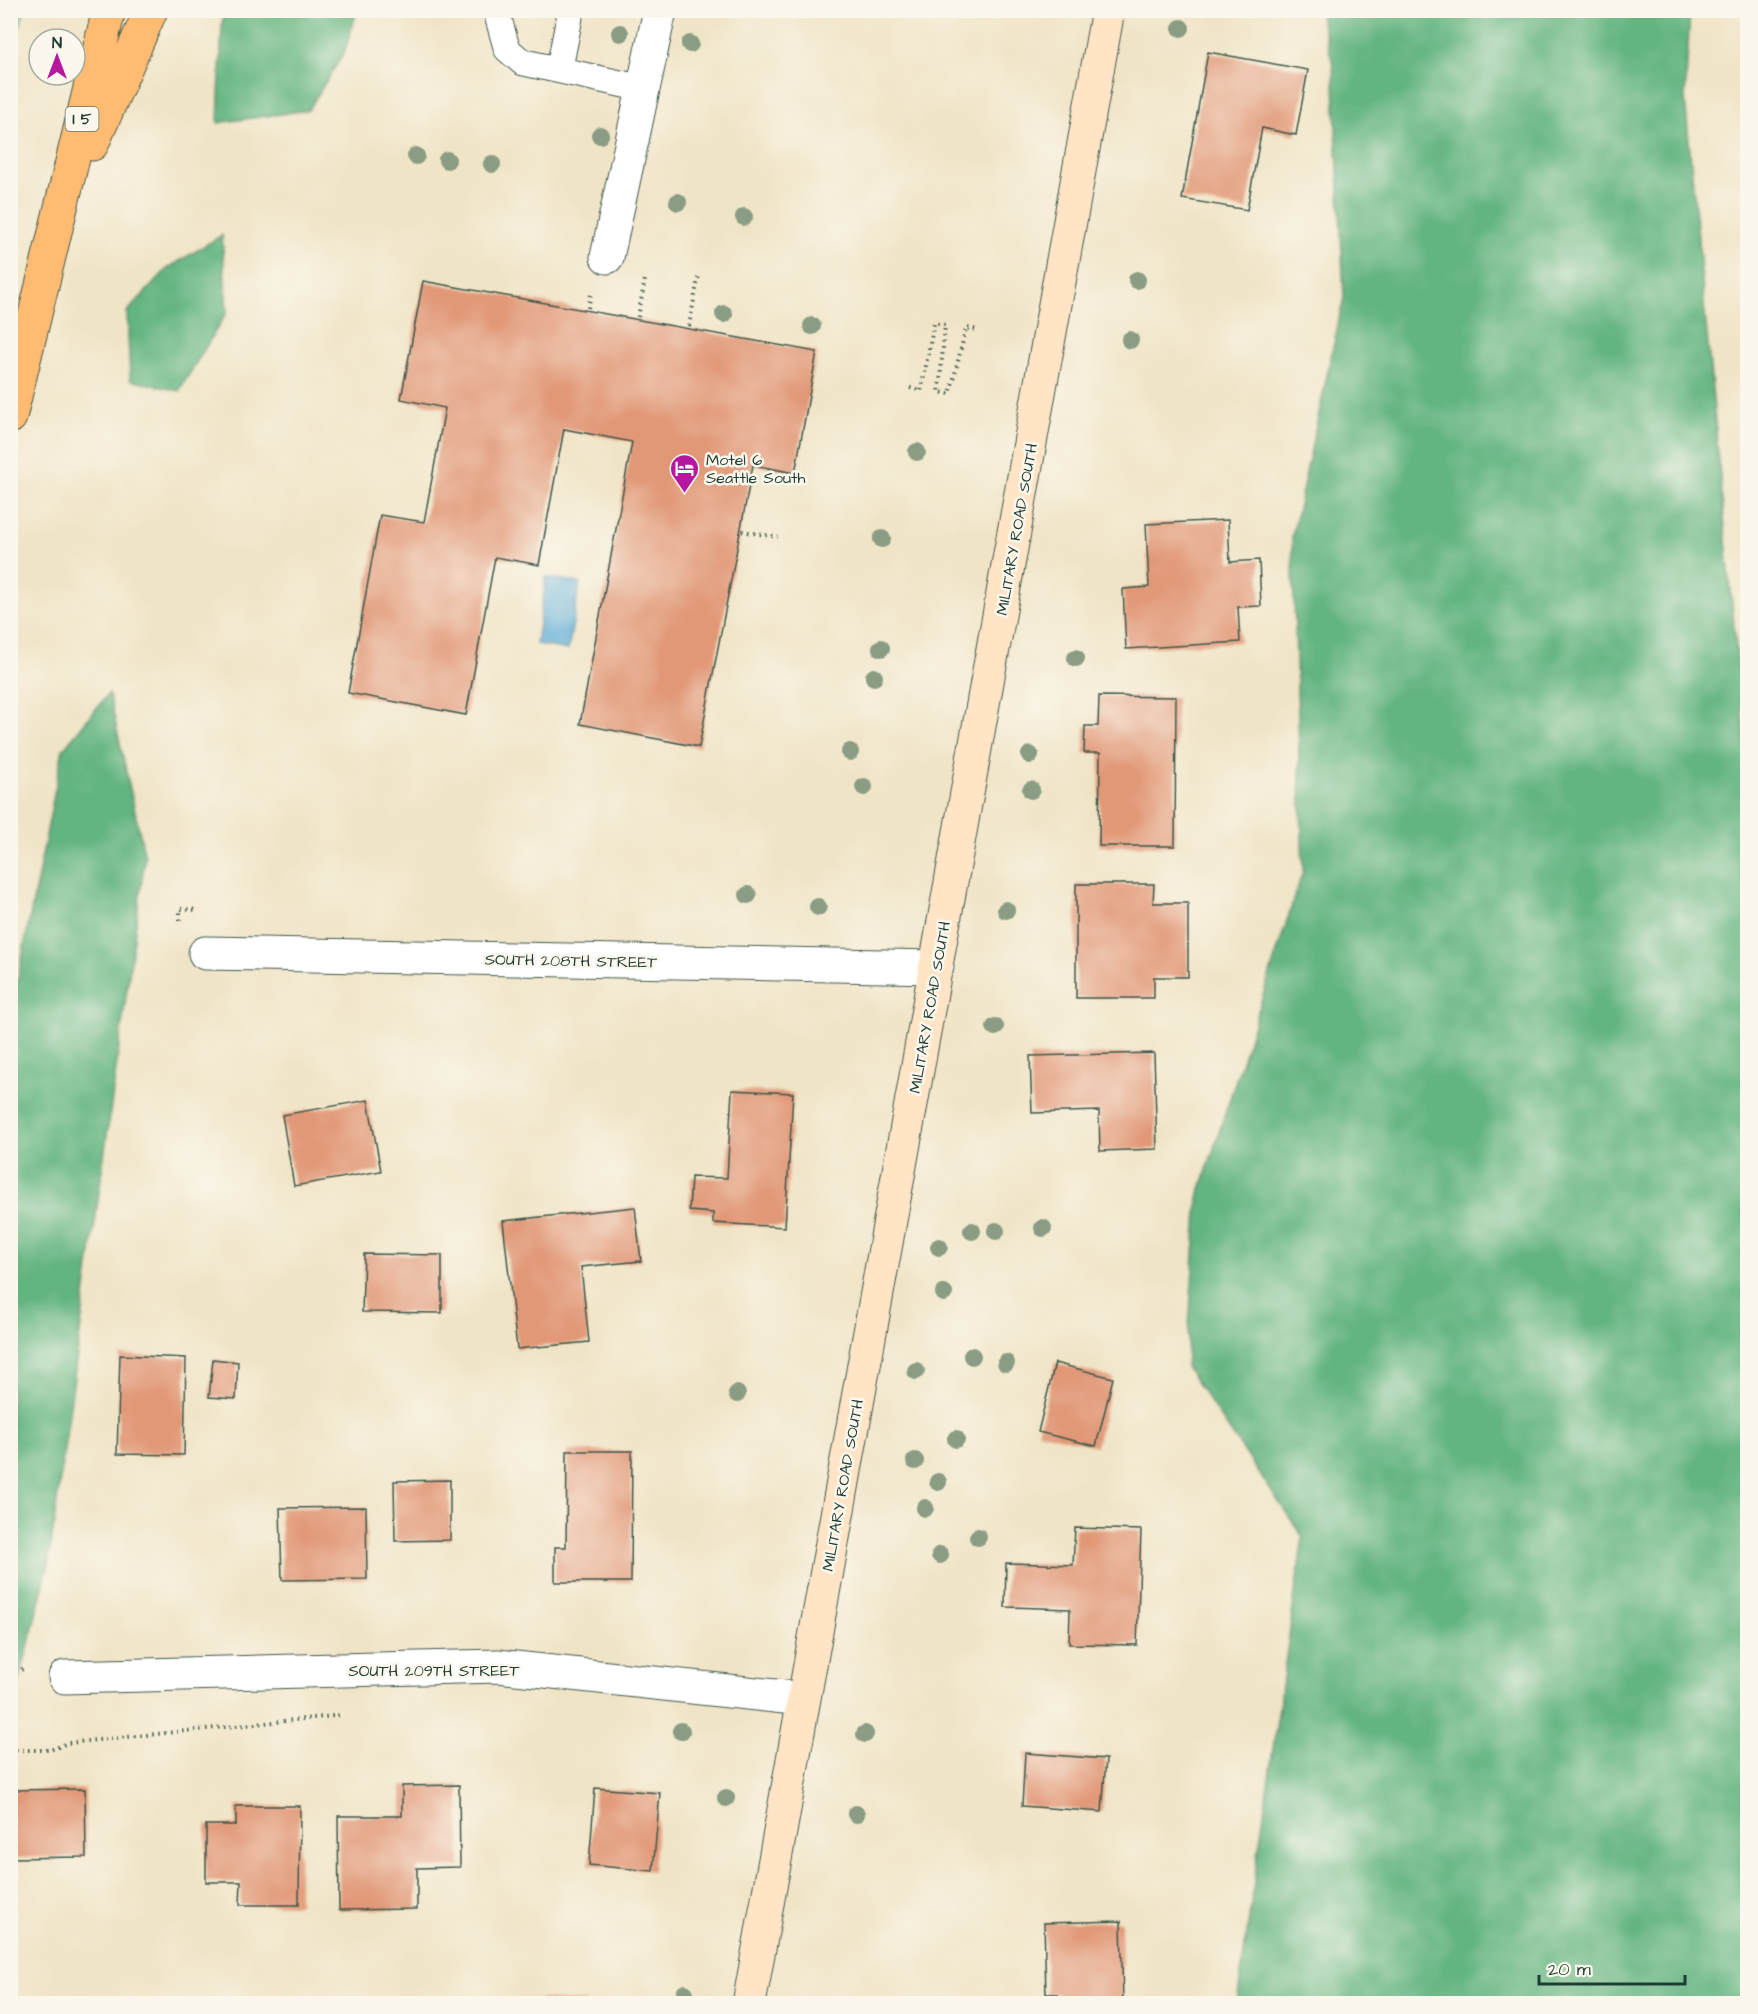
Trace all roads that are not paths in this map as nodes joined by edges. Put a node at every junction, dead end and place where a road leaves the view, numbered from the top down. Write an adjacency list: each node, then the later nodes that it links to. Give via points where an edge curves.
1 (109, 10): 9 (highway, I 5)
2 (151, 10): 9 (highway)
3 (496, 10): 7 (lane, via 507,49 522,62)
4 (571, 10): 7 (lane)
5 (660, 10): 8 (street)
6 (1108, 10): 13 (main road, MILITARY ROAD SOUTH)
7 (559, 70): 8 (lane)
8 (645, 89): 10 (street)
9 (55, 228): 11 (highway, I 5)
10 (607, 257)
11 (10, 417)
12 (205, 953): 13 (street, SOUTH 208TH STREET)
13 (937, 967): 15 (main road, MILITARY ROAD SOUTH)
14 (64, 1677): 15 (street, SOUTH 209TH STREET, via 498,1666)
15 (803, 1699): 16 (main road, MILITARY ROAD SOUTH)
16 (749, 2004)

